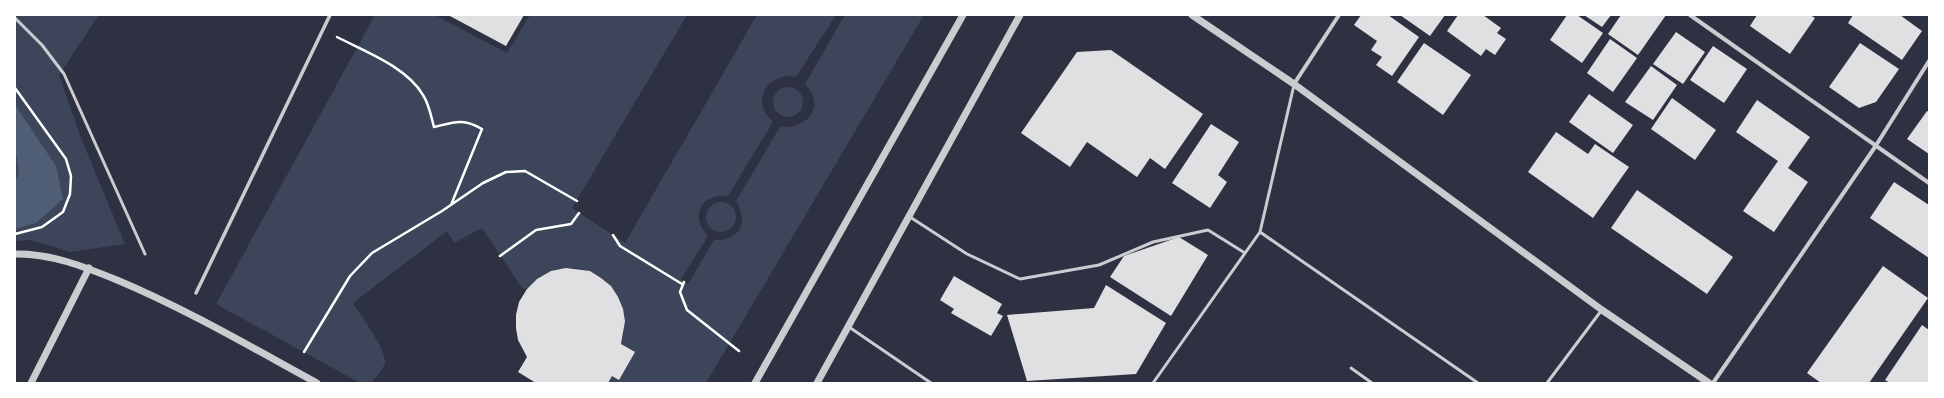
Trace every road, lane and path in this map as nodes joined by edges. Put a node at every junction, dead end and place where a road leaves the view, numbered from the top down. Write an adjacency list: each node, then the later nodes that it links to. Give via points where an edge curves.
1 (330, 15): 8 (street)
2 (963, 15): 34 (street)
3 (1020, 15): 17 (street)
4 (1192, 15): 10 (street)
5 (1339, 15): 10 (street)
6 (1690, 15): 12 (street)
7 (15, 18): 23 (lane, via 42,45 64,74)
8 (323, 29): 15 (path, via 394,67 415,84 424,95 434,127 470,122 482,129); 26 (street)
9 (1929, 61): 12 (street)
10 (1294, 84): 18 (lane); 27 (street)
11 (16, 89): 19 (path, via 66,160 71,176 70,194 63,212 42,227)
12 (1875, 147): 13 (street); 42 (street)
13 (1929, 183)
14 (577, 201): 15 (path, via 525,171 516,171 506,172 483,183)
15 (450, 206): 30 (path, via 372,253 350,276)
16 (579, 213): 24 (path, via 571,224 536,230)
17 (910, 217): 21 (lane, via 967,254 1020,279 1098,265 1153,242 1208,230); 28 (street)
18 (1260, 232): 21 (lane); 39 (lane)
19 (15, 234)
20 (613, 235): 29 (path, via 620,246 683,283 680,292 687,310)
21 (1246, 252): 37 (lane)
22 (15, 254): 25 (street, via 27,253)
23 (145, 254)
24 (500, 256)
25 (89, 268): 32 (street); 33 (street, via 159,298)
26 (196, 293)
27 (1602, 310): 40 (lane); 41 (street)
28 (849, 327): 35 (street); 36 (lane)
29 (740, 351)
30 (304, 352)
31 (1351, 368): 38 (lane)
32 (31, 383)
33 (317, 383)
34 (755, 383)
35 (817, 383)
36 (931, 383)
37 (1153, 383)
38 (1372, 383)
39 (1478, 383)
40 (1547, 383)
41 (1709, 383)
42 (1713, 383)

